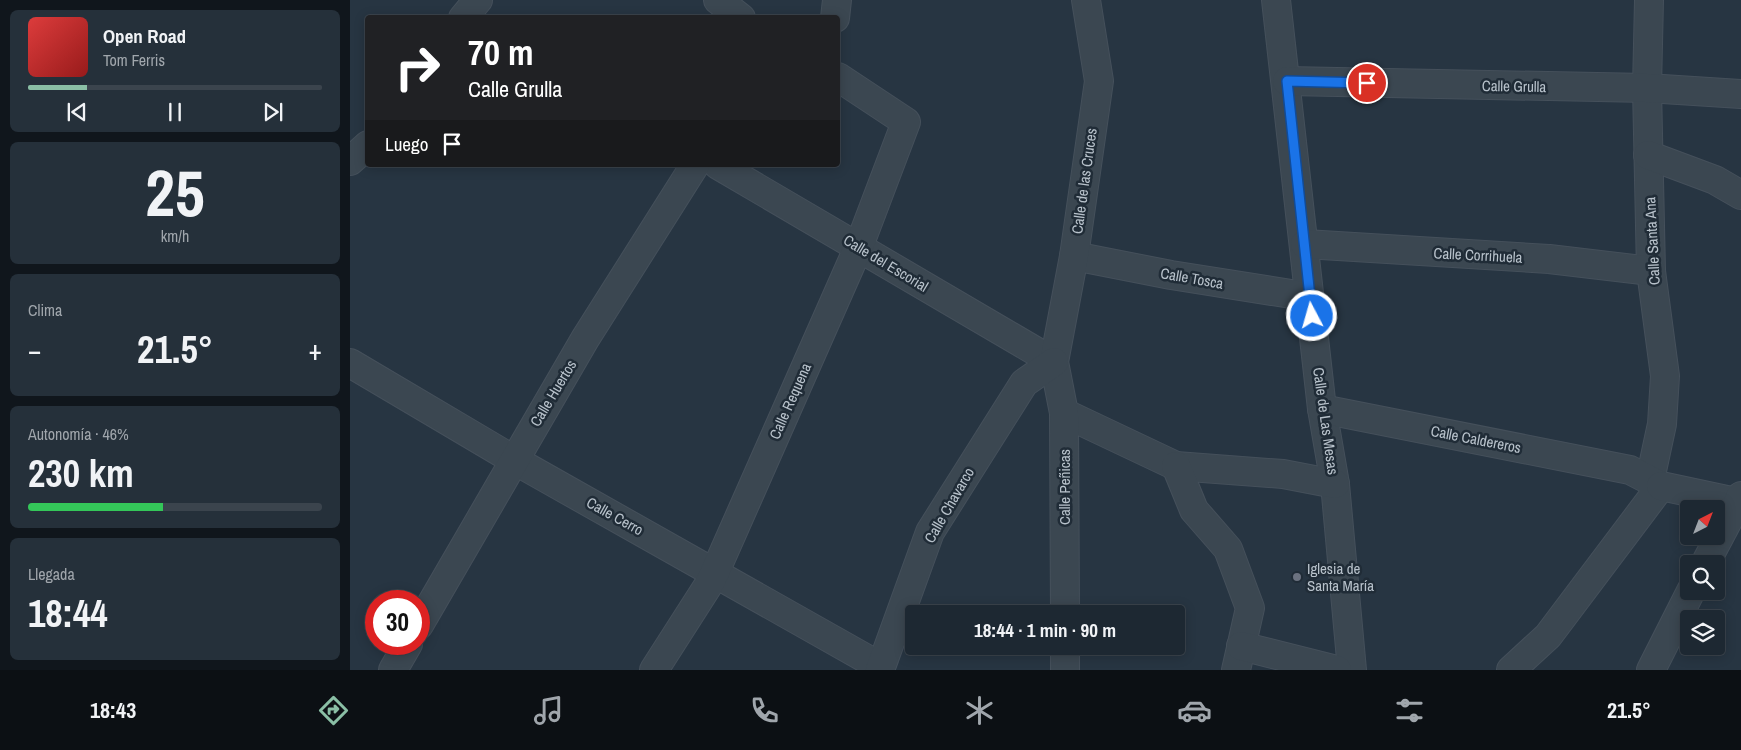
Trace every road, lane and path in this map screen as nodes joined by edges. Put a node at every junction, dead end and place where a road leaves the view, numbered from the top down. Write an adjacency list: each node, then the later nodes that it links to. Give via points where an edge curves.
1 (448, 0): 8 (street)
2 (478, 0): 9 (street)
3 (718, 0): 10 (street)
4 (837, 0): 11 (street)
5 (1086, 0): 24 (street, Calle de las Cruces, via 1099,81)
6 (1276, 0): 13 (street, Calle de Las Mesas)
7 (1649, 0): 14 (street, Calle Santa Ana)
8 (456, 15)
9 (466, 15)
10 (737, 15)
11 (835, 15)
12 (840, 78): 23 (street, Calle Requena, via 906,122)
13 (1287, 81): 14 (street, Calle Grulla); 22 (street, Calle de Las Mesas)
14 (1647, 88): 15 (street, Calle Grulla); 17 (street, Calle Santa Ana)
15 (1741, 94)
16 (365, 148): 18 (street)
17 (1648, 155): 21 (street, via 1715,180); 25 (street, Calle Santa Ana)
18 (350, 161)
19 (694, 167): 31 (street, Calle Huertos, via 585,339)
20 (721, 167): 23 (street, Calle del Escorial)
21 (1741, 195)
22 (1304, 244): 25 (street, Calle Corrihuela, via 1549,259); 26 (street, Calle de Las Mesas)
23 (859, 246): 27 (street, Calle del Escorial); 37 (street, Calle Requena)
24 (1074, 256): 26 (street, Calle Tosca); 27 (street, Calle de las Cruces)
25 (1651, 271): 33 (street, Calle Santa Ana, via 1665,376 1662,424)
26 (1310, 297): 29 (street, Calle de Las Mesas)
27 (1054, 362): 30 (street, Calle Peñicas); 44 (street, Calle Chavarco, via 1024,384 930,532)
28 (350, 363): 31 (street, Calle Cerro)
29 (1322, 409): 33 (street, Calle Caldereros); 34 (street, Calle de Las Mesas)
30 (1064, 413): 32 (street); 39 (street, Calle Peñicas)
31 (514, 460): 37 (street, Calle Cerro); 40 (street, Calle Huertos)
32 (1176, 466): 34 (street, via 1283,474); 43 (street, via 1194,510 1228,549 1250,608)
33 (1647, 479): 35 (street, Calle Caldereros); 50 (street, Calle Santa Ana, via 1548,636)
34 (1335, 484): 49 (street, Calle de Las Mesas)
35 (1739, 499): 36 (street)
36 (1710, 555)
37 (715, 572): 44 (street, Calle Cerro); 46 (street, Calle Requena)
38 (1686, 600): 51 (street)
39 (1065, 605)
40 (430, 606)
41 (402, 655): 45 (street)
42 (1065, 655): 47 (street)
43 (1239, 658): 48 (street)
44 (881, 669)
45 (393, 670)
46 (654, 670)
47 (1065, 670)
48 (1337, 670)
49 (1352, 670)
50 (1511, 670)
51 (1651, 670)

